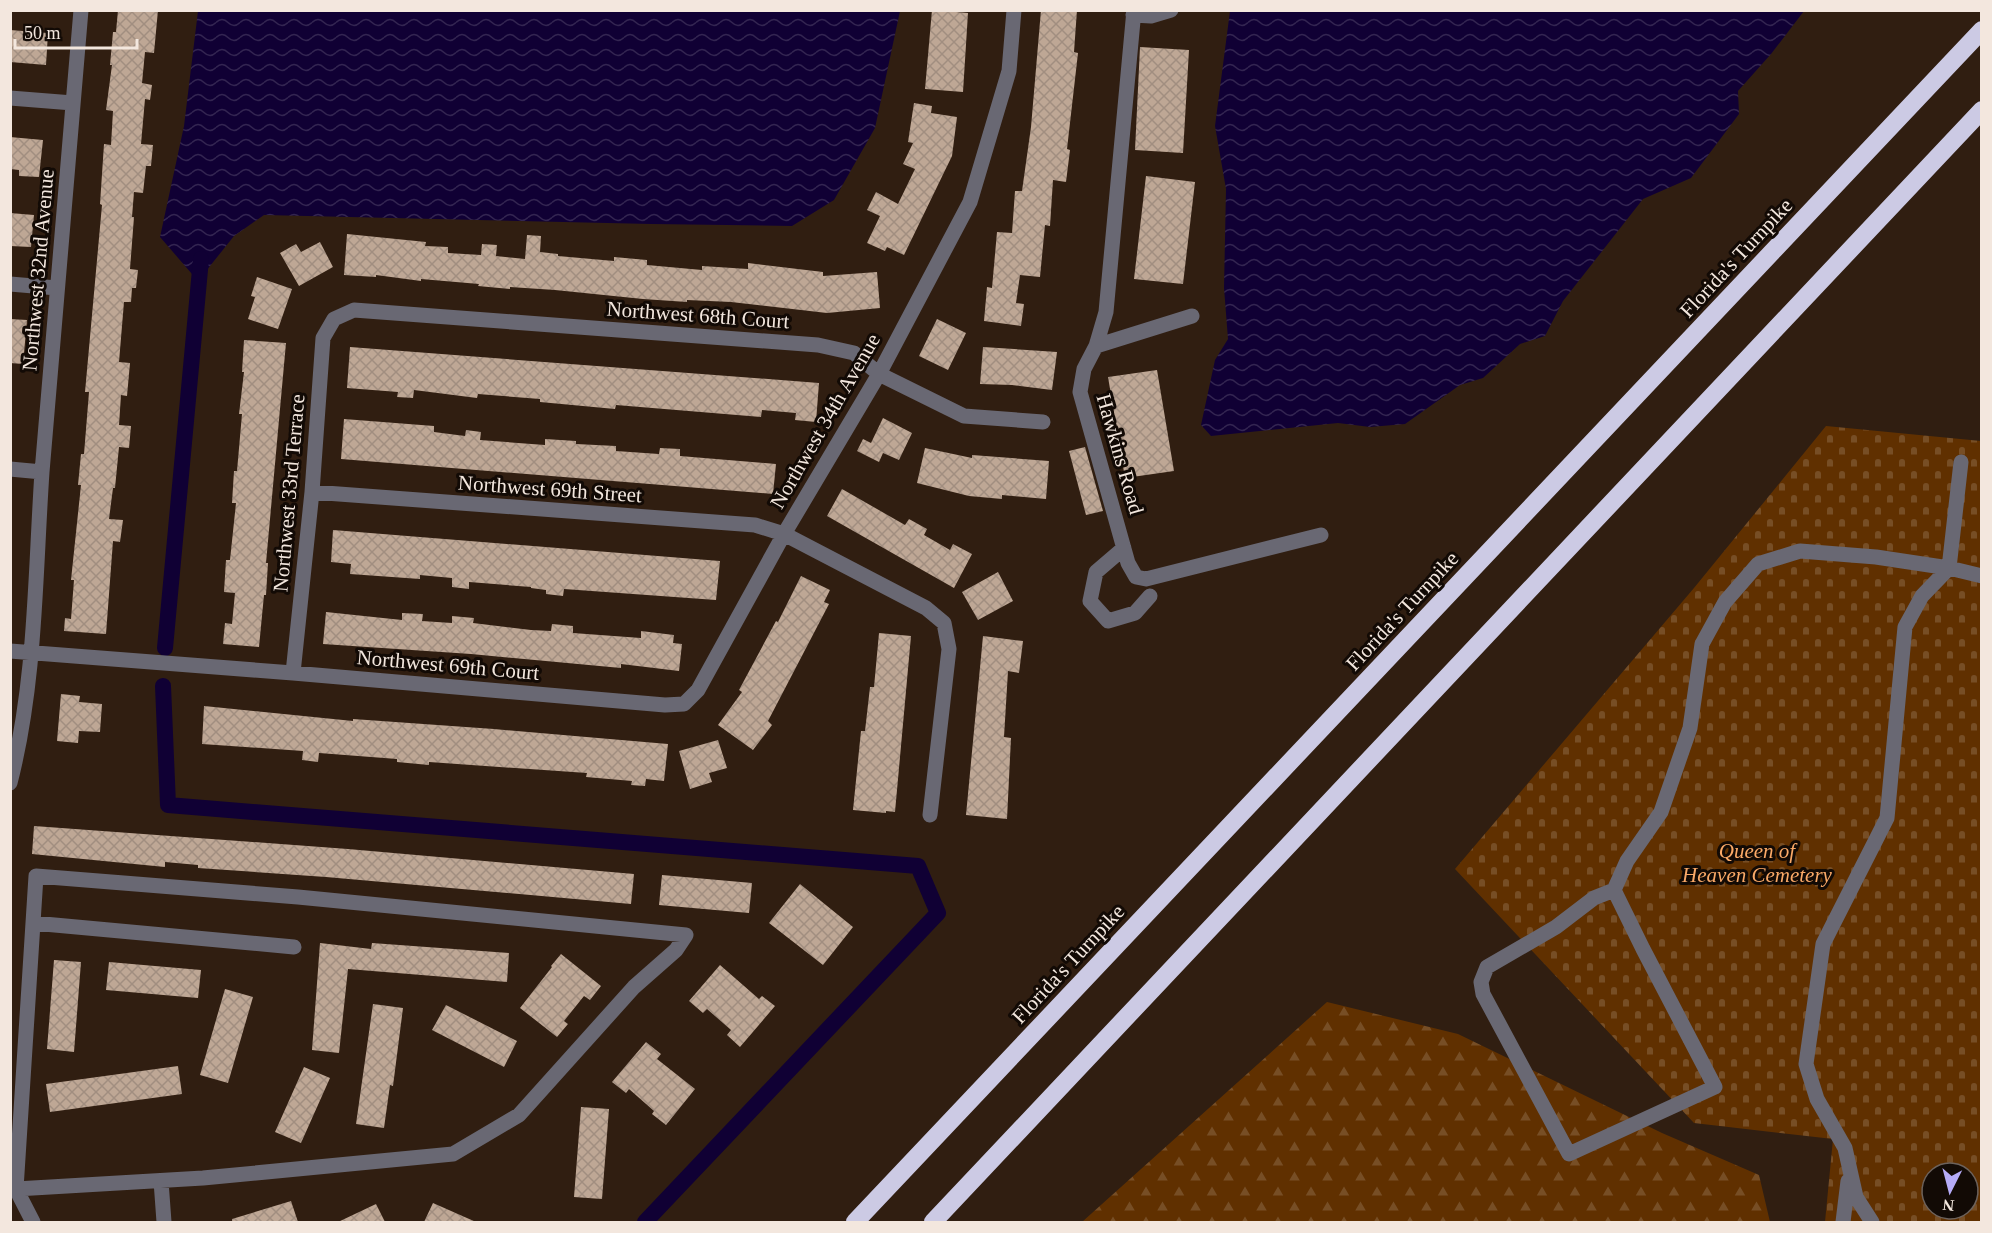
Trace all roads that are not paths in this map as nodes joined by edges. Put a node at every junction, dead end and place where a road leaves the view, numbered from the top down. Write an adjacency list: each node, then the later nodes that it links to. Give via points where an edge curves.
1 (81, 10): 7 (street, Northwest 32nd Avenue)
2 (1014, 10): 14 (street, Northwest 34th Avenue, via 1009,72 970,201)
3 (1171, 10): 4 (street, via 1151,16)
4 (1134, 13): 13 (street, Hawkins Road, via 1106,312)
5 (1982, 30): 39 (highway, Florida's Turnpike)
6 (10, 98): 7 (street)
7 (73, 103): 10 (street, Northwest 32nd Avenue)
8 (1982, 110): 40 (highway)
9 (10, 284): 10 (street)
10 (57, 288): 18 (street, Northwest 32nd Avenue)
11 (1192, 316): 13 (street)
12 (334, 319): 14 (street, Northwest 68th Court, via 354,310 818,345 854,353); 19 (street, Northwest 33rd Terrace, via 322,338)
13 (1096, 346): 22 (street, Hawkins Road, via 1084,369 1080,392)
14 (879, 374): 15 (street, Northwest 68th Court, via 964,416); 20 (street, Northwest 34th Avenue)
15 (1043, 422)
16 (1961, 462): 23 (street)
17 (10, 470): 18 (street)
18 (42, 472): 27 (street, Northwest 32nd Avenue)
19 (312, 492): 20 (street, Northwest 69th Street, via 755,525); 28 (street, Northwest 33rd Terrace)
20 (784, 534): 28 (street, Northwest 69th Court, via 698,690 684,704); 30 (street, Northwest 34th Avenue, via 926,608 944,623 949,649)
21 (1321, 535): 22 (street, Hawkins Road, via 1146,579 1136,576)
22 (1124, 548): 25 (street, via 1096,572 1090,601 1108,621 1135,613)
23 (1949, 568): 24 (street); 31 (street, via 1800,551 1758,564 1725,602 1702,644 1690,728 1661,812 1627,861); 34 (street, via 1922,596 1905,627 1887,818 1823,944 1806,1064 1817,1099 1845,1148)
24 (1982, 576)
25 (1150, 596)
26 (10, 651): 27 (street, Northwest 69th Court)
27 (31, 652): 28 (street, Northwest 69th Court); 29 (street, Northwest 32nd Avenue, via 19,751)
28 (293, 673)
29 (10, 783)
30 (930, 815)
31 (1614, 890): 31 (street, via 1715,1087 1569,1154 1482,994 1480,982 1486,967 1556,927 1594,898)
32 (33, 922): 33 (street); 35 (street, via 36,876 686,935 519,1115 453,1154); 36 (street)
33 (294, 947)
34 (1849, 1169): 41 (street); 42 (street, via 1856,1197)
35 (161, 1181): 36 (street); 38 (street)
36 (13, 1188): 37 (street)
37 (33, 1222)
38 (164, 1222)
39 (855, 1222)
40 (933, 1222)
41 (1843, 1222)
42 (1872, 1222)

